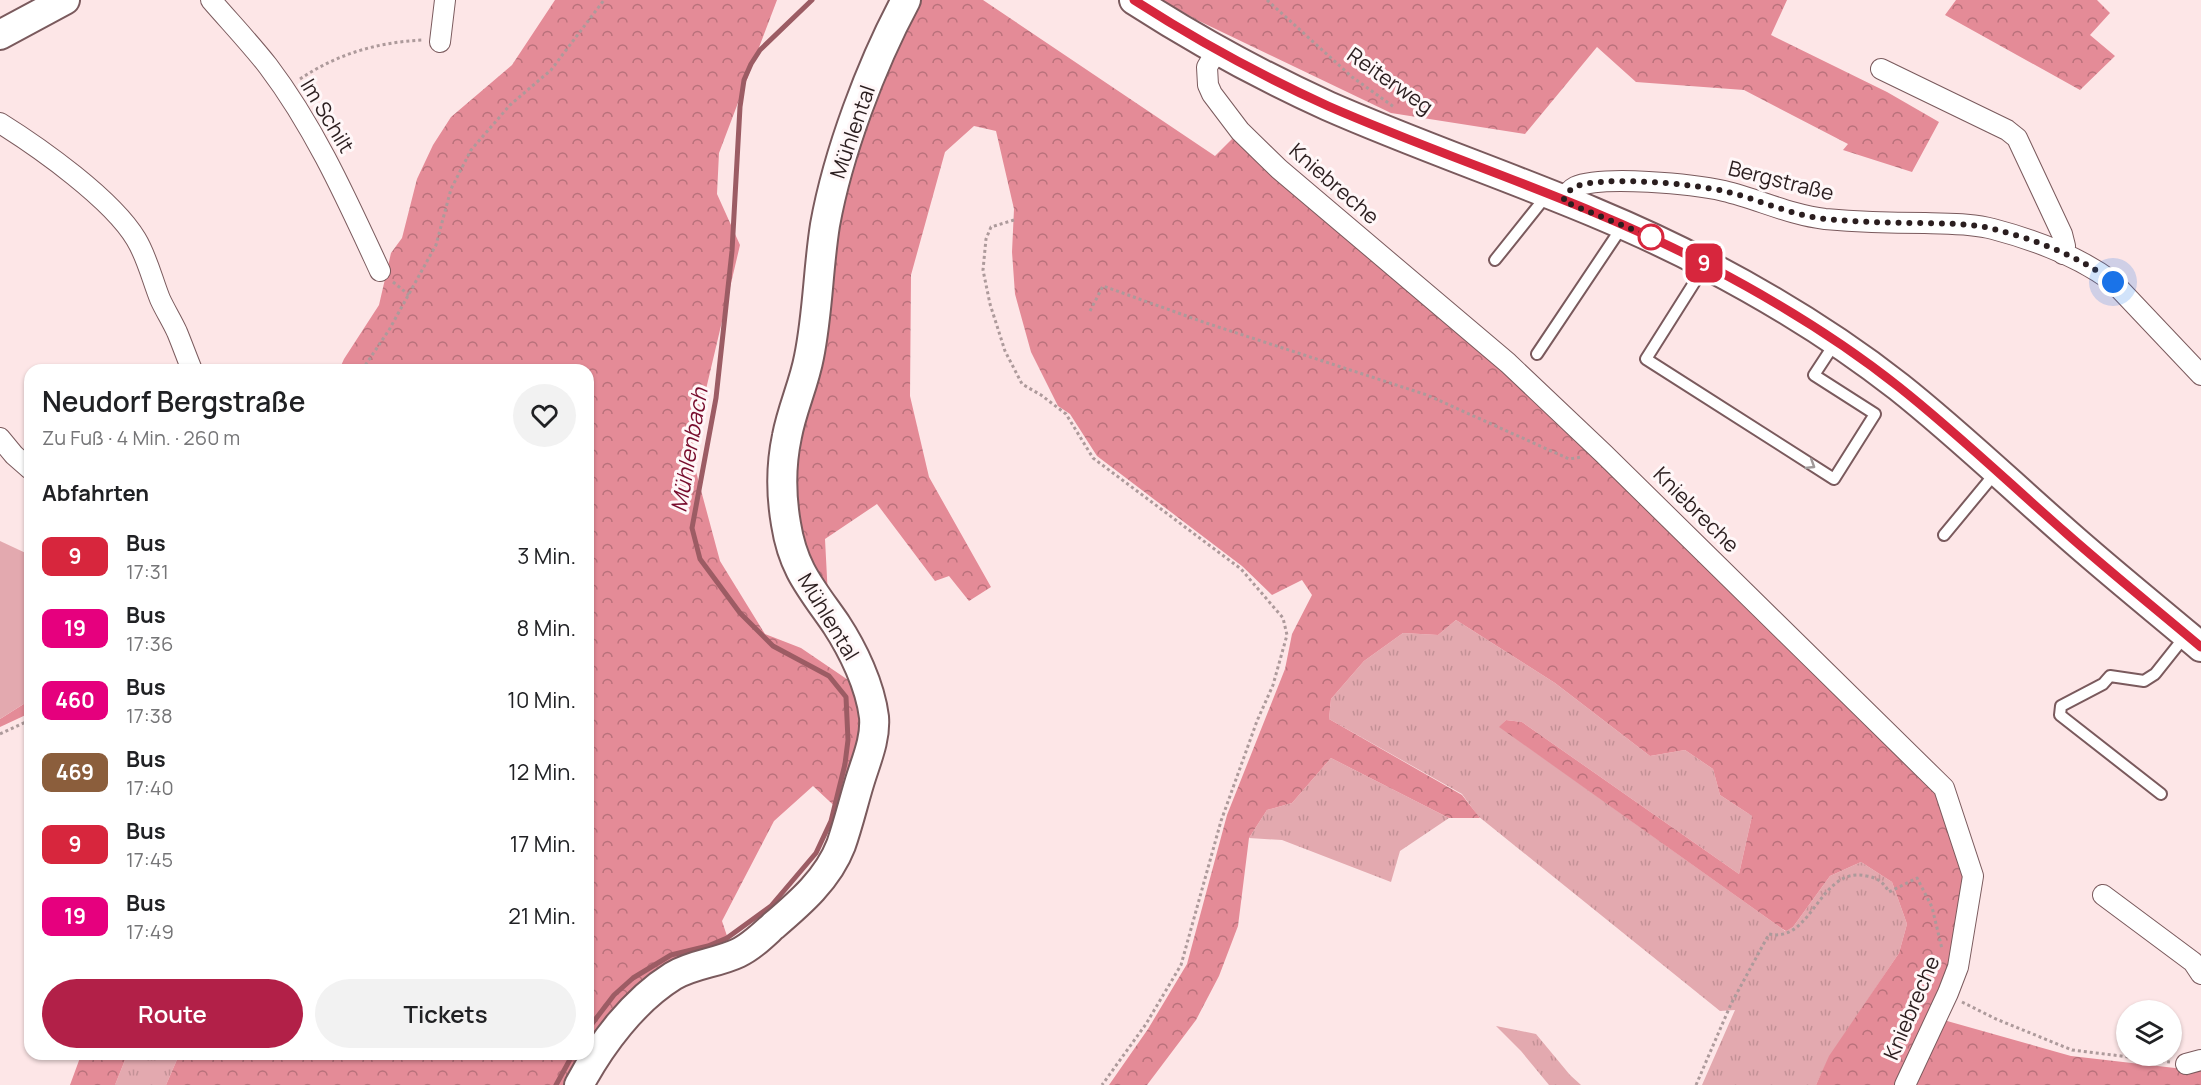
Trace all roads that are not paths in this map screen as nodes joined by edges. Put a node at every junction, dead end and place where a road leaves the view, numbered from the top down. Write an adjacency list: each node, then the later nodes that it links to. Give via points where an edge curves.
1 (65, 0): 6 (street)
2 (211, 0): 16 (street, Im Schilt, via 285,90 343,191)
3 (445, 0): 7 (street)
4 (906, 0): 29 (street, Mühlental, via 875,68 837,176 822,246 809,359 787,434 783,463 784,511 796,563 855,659 874,716 873,737 848,822 830,866 806,896 746,949 686,969 648,995 605,1043)
5 (1134, 0): 8 (street)
6 (0, 35)
7 (440, 42)
8 (1217, 50): 11 (street, via 1285,86 1391,120); 30 (street, Kniebreche, via 1207,67 1208,85 1240,131 1279,169 1508,363 1944,788 1973,876 1958,967)
9 (1881, 69): 13 (street, via 2017,138 2062,234)
10 (0, 123): 19 (street, via 69,172 128,226)
11 (1555, 198): 12 (street); 13 (street, Bergstraße, via 1572,188 1601,182 1695,186 1822,218 1991,228); 14 (lane)
12 (1623, 224): 15 (street); 18 (lane)
13 (2063, 254): 20 (street, Bergstraße, via 2113,282)
14 (1495, 260)
15 (1706, 264): 17 (street, via 1783,307); 17 (lane, one-way to 17, via 1646,359 1834,479 1875,414 1814,375)
16 (380, 271)
17 (1835, 342): 23 (street, via 1901,389)
18 (1537, 354)
19 (190, 364)
20 (2201, 375)
21 (0, 438): 22 (street)
22 (24, 464)
23 (1997, 471): 24 (lane); 25 (street)
24 (1944, 536)
25 (2194, 641): 26 (lane, via 2144,681 2110,676 2103,684 2061,706 2060,715)
26 (2161, 794)
27 (2103, 895): 28 (street, via 2193,962)
28 (2201, 974)
29 (579, 1085)
30 (1905, 1085)

